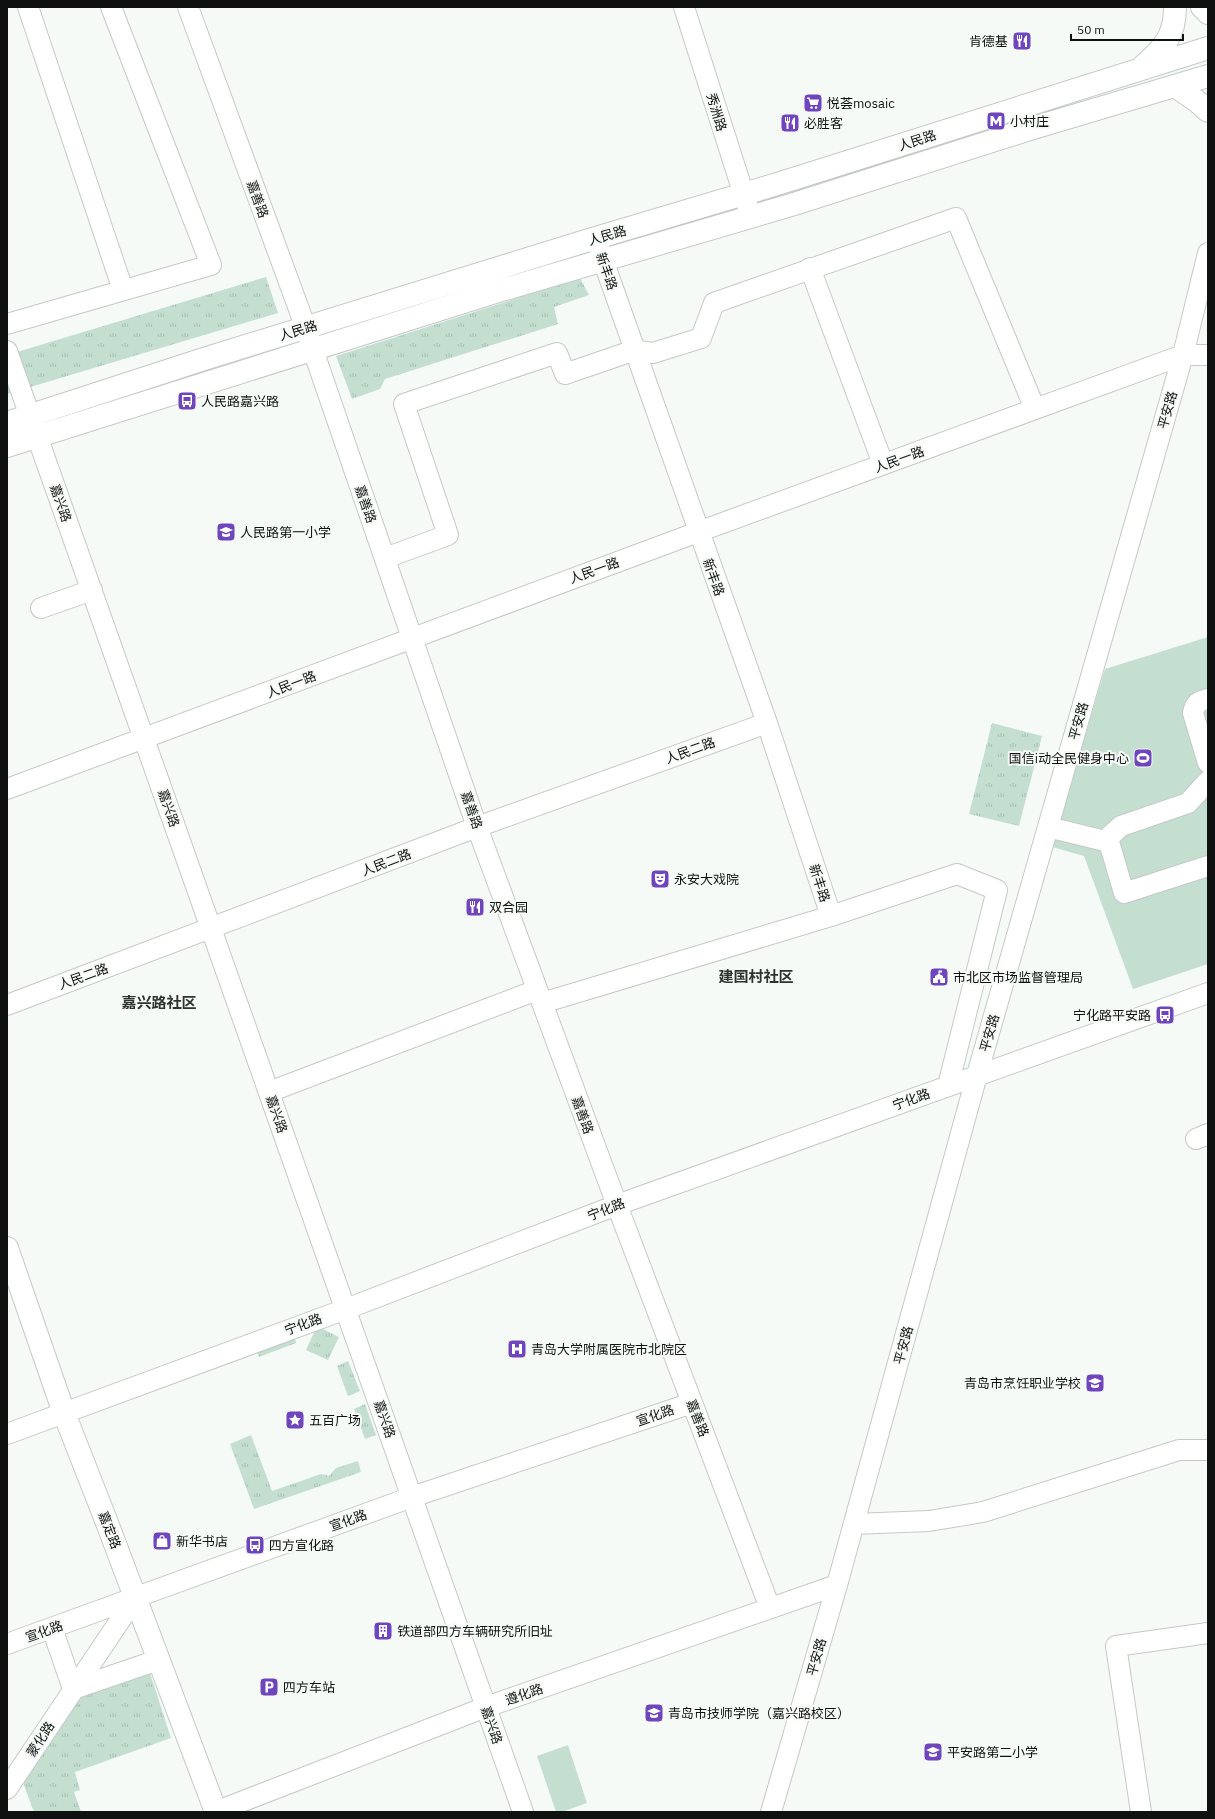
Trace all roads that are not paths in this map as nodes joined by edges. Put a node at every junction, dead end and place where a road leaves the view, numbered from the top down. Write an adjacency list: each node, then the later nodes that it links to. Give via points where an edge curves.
1 (28, 7): 19 (street)
2 (111, 7): 19 (street, via 211,265)
3 (188, 7): 21 (street, 嘉善路)
4 (684, 7): 13 (street, 秀洲路)
5 (1175, 7): 9 (main road, via 1173,27 1167,42)
6 (1202, 7): 7 (main road)
7 (1208, 13)
8 (1208, 48): 9 (main road, 人民路)
9 (1139, 70): 13 (main road, 人民路)
10 (1208, 76): 11 (main road, 人民路)
11 (1175, 86): 12 (main road); 14 (main road, 人民路)
12 (1208, 111)
13 (743, 195): 14 (street, 秀洲路); 15 (main road, 人民路)
14 (750, 217): 17 (main road, 人民路)
15 (596, 238): 17 (street, 新丰路); 21 (main road, 人民路)
16 (1208, 253): 26 (street, 平安路)
17 (603, 260): 22 (main road, 人民路); 23 (street, 新丰路)
18 (810, 268): 23 (street, via 714,303 701,338 653,353); 27 (street, via 956,218); 32 (street)
19 (124, 290): 20 (street)
20 (7, 324)
21 (305, 328): 22 (street, 嘉善路); 28 (main road, 人民路)
22 (312, 349): 30 (main road, 人民路); 34 (street, 嘉善路)
23 (635, 350): 33 (street, 新丰路); 34 (street, via 565,374 557,353 404,404 448,535)
24 (7, 351): 28 (street, 嘉兴路)
25 (1208, 354): 26 (street, 人民一路)
26 (1183, 355): 27 (street, 人民一路); 46 (street, 平安路)
27 (1035, 409): 32 (street, 人民一路)
28 (31, 416): 29 (main road, 人民路); 30 (street, 嘉兴路)
29 (7, 423)
30 (38, 437): 31 (main road, 人民路); 35 (street, 嘉兴路)
31 (7, 446)
32 (883, 464): 33 (street, 人民一路)
33 (698, 532): 37 (street, 人民一路); 39 (street, 新丰路)
34 (385, 558): 37 (street, 嘉善路)
35 (92, 590): 36 (street); 40 (street, 嘉兴路)
36 (40, 608)
37 (413, 637): 40 (street, 人民一路); 45 (street, 嘉善路)
38 (1208, 699): 41 (street, via 1199,701 1194,706 1193,713)
39 (767, 722): 45 (street, 人民二路); 49 (street, 新丰路)
40 (145, 739): 44 (street, 人民一路); 50 (street, 嘉兴路)
41 (1205, 741): 42 (street)
42 (1208, 763)
43 (1208, 781): 47 (street, via 1188,803 1122,826 1110,836)
44 (7, 790)
45 (477, 827): 50 (street, 人民二路); 52 (street, 嘉善路)
46 (1048, 827): 47 (street); 54 (street, 平安路)
47 (1109, 842): 48 (street, via 1124,893)
48 (1208, 866)
49 (830, 916): 52 (street); 55 (street, via 957,874 997,890)
50 (212, 928): 53 (street, 人民二路); 56 (street, 嘉兴路)
51 (1208, 993): 54 (street, 宁化路)
52 (540, 996): 56 (street); 57 (street, 嘉善路)
53 (7, 1005)
54 (977, 1075): 55 (street, 宁化路); 65 (street, 平安路)
55 (948, 1086): 57 (street, 宁化路)
56 (269, 1092): 59 (street, 嘉兴路)
57 (617, 1205): 59 (street, 宁化路); 60 (street, 嘉善路)
58 (7, 1248): 61 (main road, 嘉定路)
59 (346, 1309): 61 (street, 宁化路); 64 (street, 嘉兴路)
60 (692, 1403): 64 (street, 宣化路); 68 (street, 嘉善路)
61 (64, 1412): 62 (street, 宁化路); 67 (main road, 嘉定路)
62 (7, 1434)
63 (1208, 1450): 65 (street, via 1179,1450 983,1512 929,1520)
64 (412, 1497): 67 (street, 宣化路); 74 (street, 嘉兴路)
65 (854, 1524): 66 (street, 平安路)
66 (837, 1586): 68 (street, 遵化路); 78 (street, 平安路)
67 (135, 1598): 69 (street, 宣化路); 72 (main road, 嘉定路); 73 (street, 蒙化路)
68 (770, 1608): 74 (street, 遵化路)
69 (52, 1628): 71 (street, 宣化路); 73 (street)
70 (1208, 1633): 79 (street, via 1116,1646)
71 (7, 1644)
72 (158, 1660): 73 (street); 76 (main road, 嘉定路)
73 (73, 1689): 75 (street, 蒙化路)
74 (486, 1707): 76 (street, 遵化路); 77 (street, 嘉兴路)
75 (7, 1789)
76 (215, 1812)
77 (523, 1812)
78 (770, 1812)
79 (1141, 1812)

